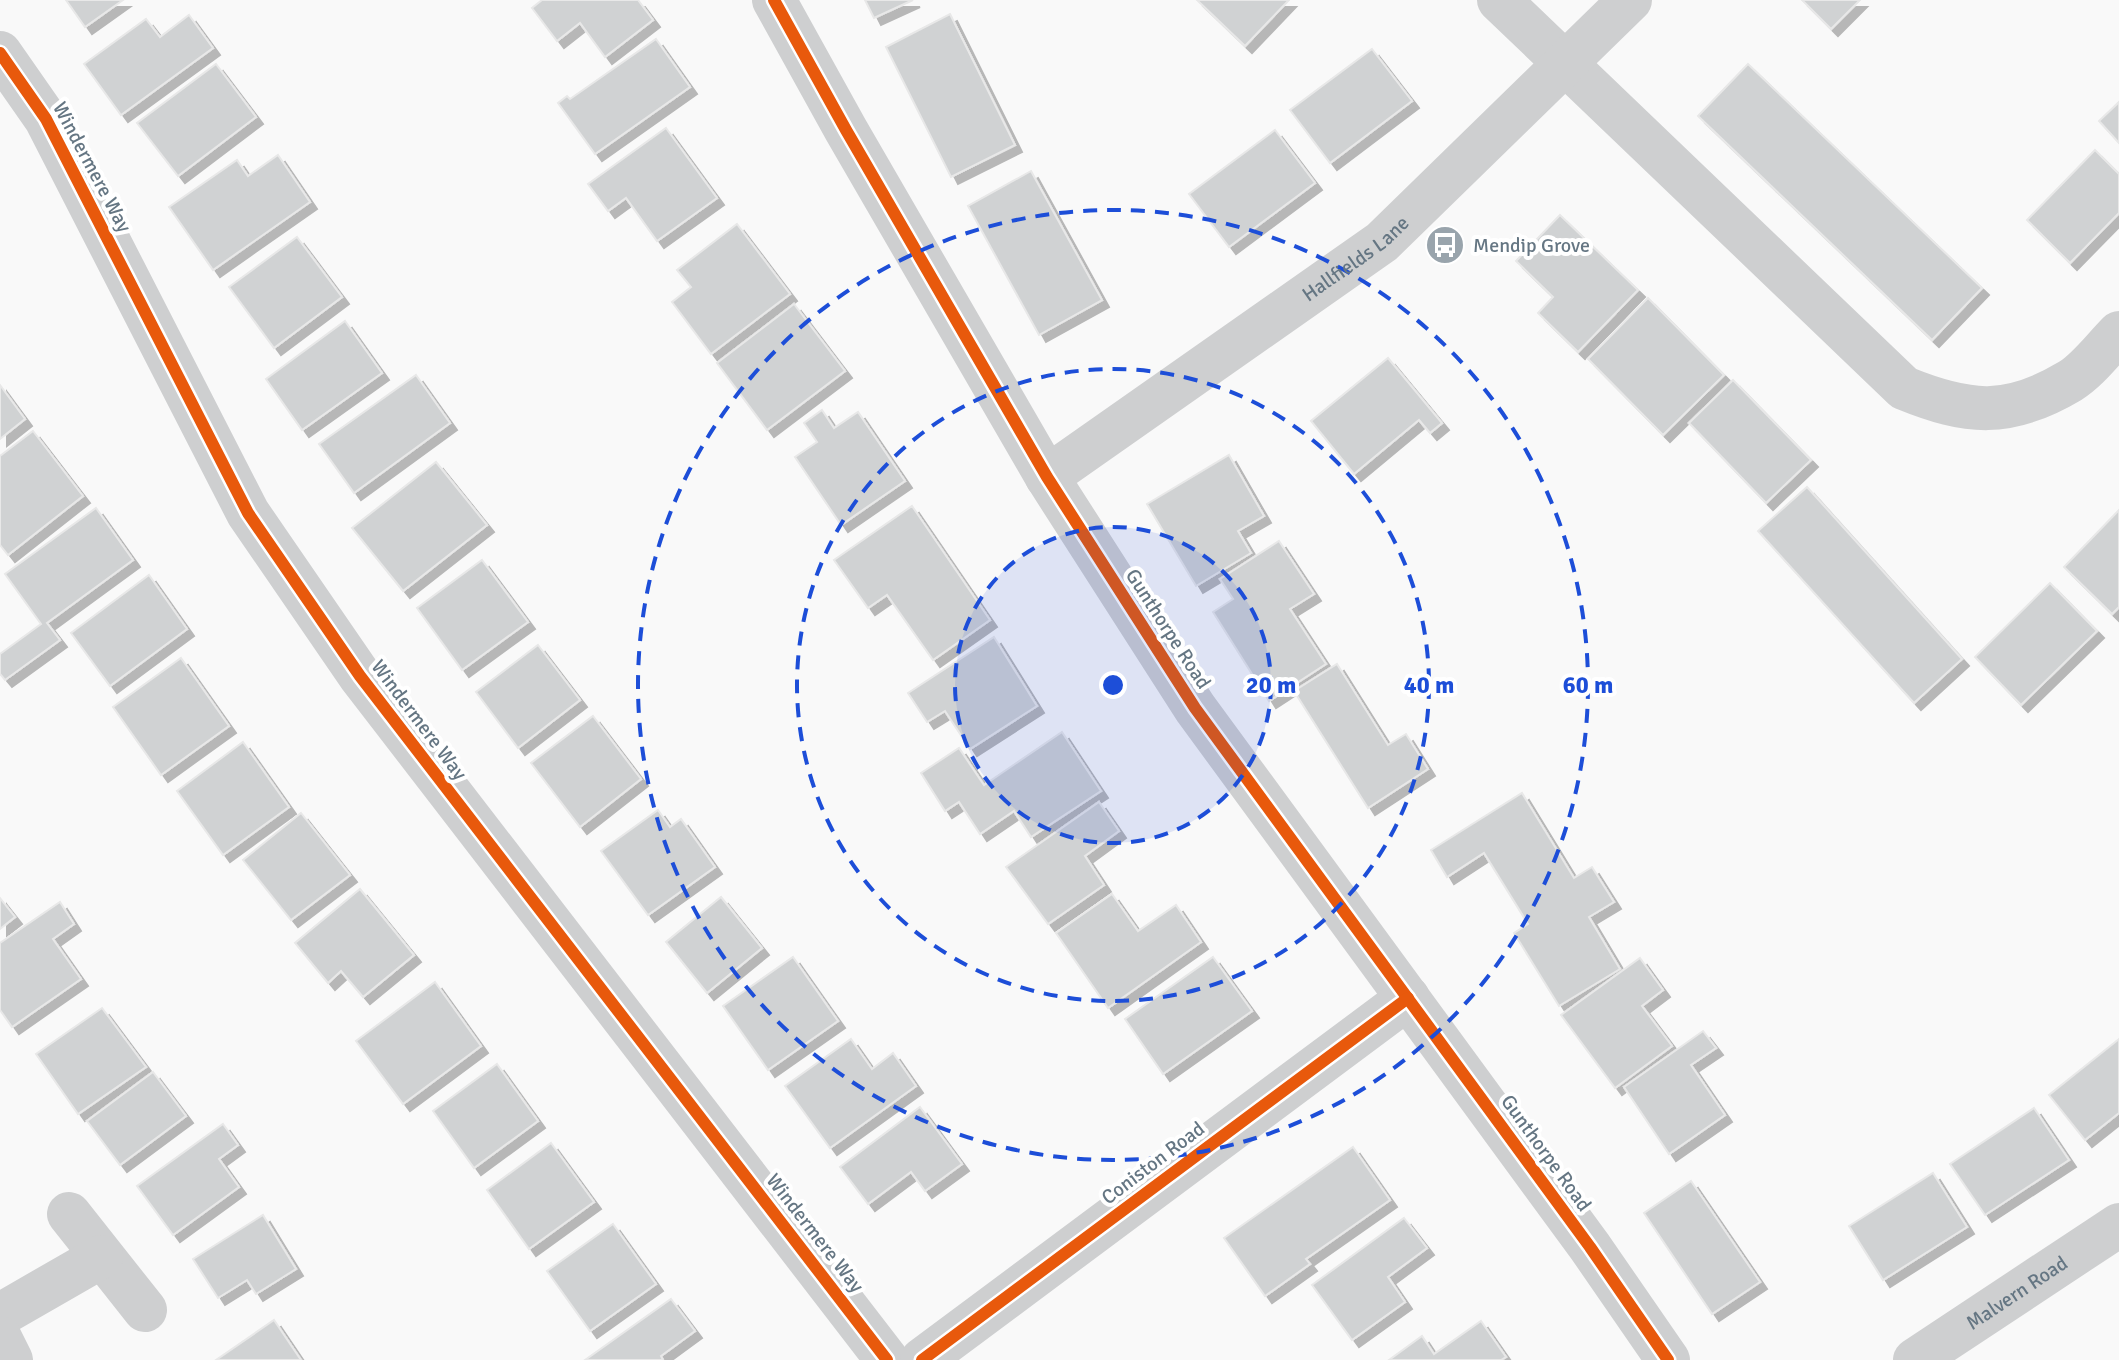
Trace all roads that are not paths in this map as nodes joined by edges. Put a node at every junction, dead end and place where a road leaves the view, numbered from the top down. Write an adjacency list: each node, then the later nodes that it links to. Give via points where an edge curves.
1 (774, 0): 7 (street, Gunthorpe Road)
2 (1499, 0): 5 (street)
3 (1630, 0): 5 (street, Hallfields Lane)
4 (0, 53): 16 (street, Windermere Way, via 46,119 248,513 360,676)
5 (1566, 66): 6 (street, via 1904,388 1945,405 1984,411 2026,401 2072,380); 7 (street, Hallfields Lane, via 1382,242)
6 (2119, 333)
7 (1047, 477): 8 (street, Gunthorpe Road, via 1195,708)
8 (1408, 998): 17 (street, Coniston Road); 18 (street, Gunthorpe Road)
9 (69, 1214): 11 (street)
10 (2119, 1225): 19 (street, Malvern Road)
11 (101, 1257): 12 (street); 13 (street)
12 (145, 1310)
13 (0, 1315)
14 (0, 1338): 15 (street)
15 (11, 1360)
16 (887, 1360)
17 (922, 1360)
18 (1668, 1360)
19 (1915, 1360)

